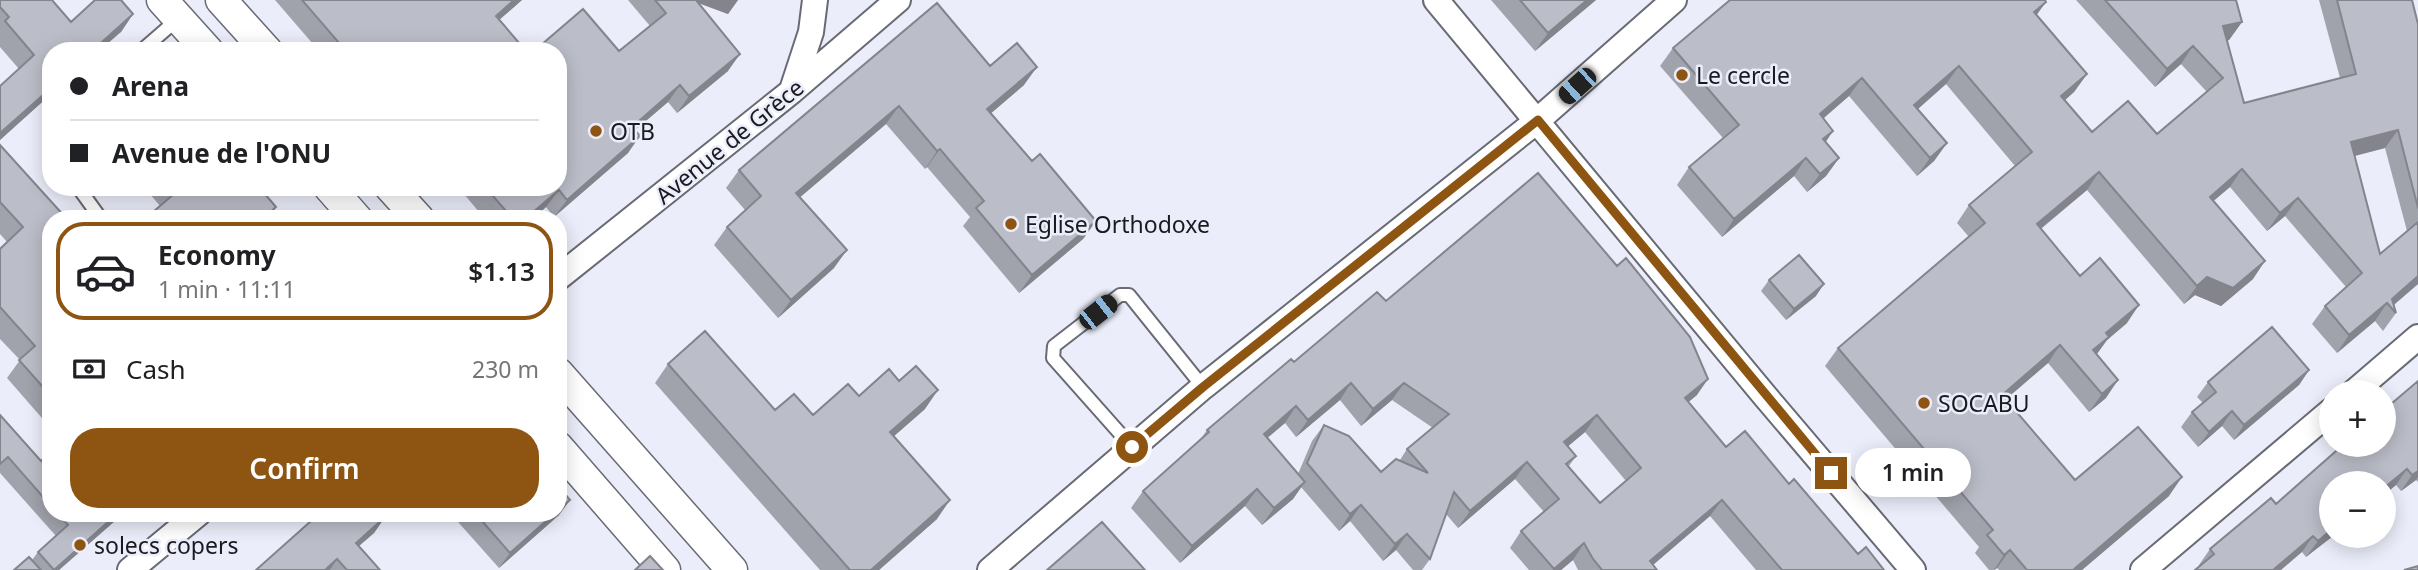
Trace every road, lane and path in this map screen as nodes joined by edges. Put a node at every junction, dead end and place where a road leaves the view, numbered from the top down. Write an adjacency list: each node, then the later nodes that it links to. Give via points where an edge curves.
1 (221, 0): 9 (street)
2 (815, 0): 10 (street, via 811,32)
3 (898, 0): 10 (street, Avenue de Grèce)
4 (1436, 0): 11 (street)
5 (1674, 0): 11 (street)
6 (170, 9): 7 (lane); 8 (street)
7 (147, 42)
8 (200, 42)
9 (259, 42)
10 (792, 91): 16 (street, Avenue de Grèce)
11 (1538, 120): 20 (street); 29 (street)
12 (337, 196): 14 (street)
13 (398, 196): 15 (street)
14 (350, 210)
15 (411, 210)
16 (567, 271)
17 (2418, 337): 18 (street)
18 (2368, 380)
19 (567, 383): 27 (street)
20 (1203, 387): 22 (street); 22 (lane, via 1129,295 1120,295 1054,346 1053,358)
21 (2319, 421): 30 (street)
22 (1132, 447): 28 (street)
23 (567, 457): 26 (street)
24 (188, 522): 25 (street)
25 (130, 570)
26 (665, 570)
27 (732, 570)
28 (990, 570)
29 (1913, 570)
30 (2143, 570)

